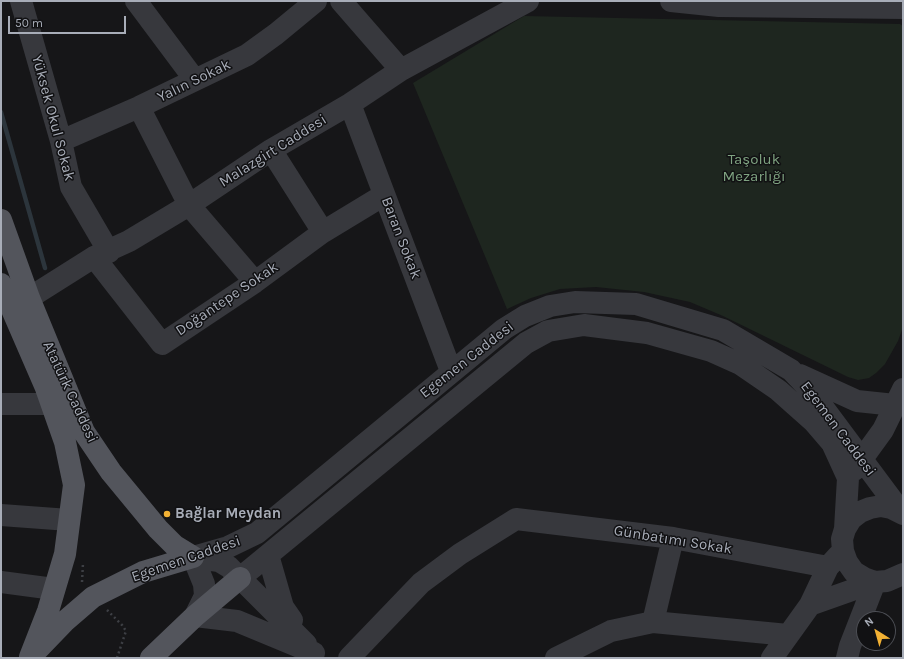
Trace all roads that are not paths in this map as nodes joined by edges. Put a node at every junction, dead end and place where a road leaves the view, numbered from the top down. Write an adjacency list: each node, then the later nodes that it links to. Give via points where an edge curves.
1 (21, 1): 13 (street, Yüksek Okul Sokak)
2 (136, 1): 10 (street)
3 (316, 1): 10 (street, Yalın Sokak, via 247,55)
4 (341, 1): 9 (street)
5 (528, 1): 9 (street, Malazgirt Caddesi)
6 (671, 1): 7 (street)
7 (719, 4): 8 (street)
8 (903, 8)
9 (401, 70): 11 (street, Malazgirt Caddesi)
10 (195, 80): 12 (street, Yalın Sokak)
11 (350, 104): 14 (street, Malazgirt Caddesi); 15 (street, Baran Sokak)
12 (139, 107): 13 (street, Yalın Sokak); 16 (street)
13 (61, 141): 19 (street, Yüksek Okul Sokak, via 71,187)
14 (271, 150): 16 (street, Malazgirt Caddesi); 18 (street)
15 (384, 195): 18 (street, Doğantepe Sokak); 24 (street, Baran Sokak)
16 (189, 205): 19 (street, Malazgirt Caddesi); 20 (street)
17 (1, 220): 22 (main road, Atatürk Caddesi)
18 (322, 232): 20 (street, Doğantepe Sokak)
19 (102, 254): 20 (street, Doğantepe Sokak, via 162,344); 22 (street, Malazgirt Caddesi)
20 (255, 282)
21 (1, 284): 22 (main road, Atatürk Caddesi)
22 (15, 301): 27 (main road, Atatürk Caddesi); 37 (main road, Atatürk Caddesi, via 84,432 111,472 158,529 175,546)
23 (791, 370): 24 (street, Egemen Caddesi, via 723,330 636,304 575,302 550,306 525,316 504,329); 25 (street, via 857,401); 28 (street, Egemen Caddesi, via 811,391)
24 (451, 371): 37 (street, Egemen Caddesi, via 257,533 228,547)
25 (899, 397): 28 (street, via 883,430)
26 (1, 404): 27 (street)
27 (51, 404): 32 (main road, Atatürk Caddesi, via 65,442 74,485)
28 (862, 459): 29 (street); 30 (street, Egemen Caddesi)
29 (848, 478): 33 (street, Egemen Caddesi); 36 (street, Egemen Caddesi, via 832,443 814,422 778,390 740,364 711,351 647,333 584,325 568,327 548,332 505,358 442,413)
30 (902, 513): 33 (street, via 880,506 870,508 851,519)
31 (1, 515): 32 (street)
32 (69, 520): 43 (main road, Atatürk Caddesi, via 65,554)
33 (846, 528): 35 (street, Egemen Caddesi, via 842,539)
34 (673, 538): 38 (street, Günbatımı Sokak); 46 (street); 51 (street, Günbatımı Sokak, via 516,519 460,554 421,583)
35 (843, 551): 38 (street); 42 (street, via 854,572)
36 (268, 555): 40 (street, Egemen Caddesi); 48 (street, via 283,607)
37 (193, 557): 40 (street, via 219,561); 45 (street, via 204,584 205,596); 49 (main road, Egemen Caddesi, via 143,572 93,597 64,622)
38 (828, 567): 44 (street)
39 (902, 575): 42 (street, via 887,581)
40 (240, 578): 45 (main road, Egemen Caddesi); 48 (street)
41 (1, 582): 43 (street)
42 (875, 582): 44 (street); 54 (street)
43 (54, 589): 49 (main road, Atatürk Caddesi)
44 (810, 605): 47 (street)
45 (195, 616): 48 (street, via 237,621); 50 (main road, Egemen Caddesi)
46 (653, 622): 47 (street); 52 (street, via 611,631)
47 (788, 636): 53 (street)
48 (317, 655)
49 (30, 658)
50 (151, 658)
51 (349, 658)
52 (556, 658)
53 (772, 658)
54 (847, 658)

